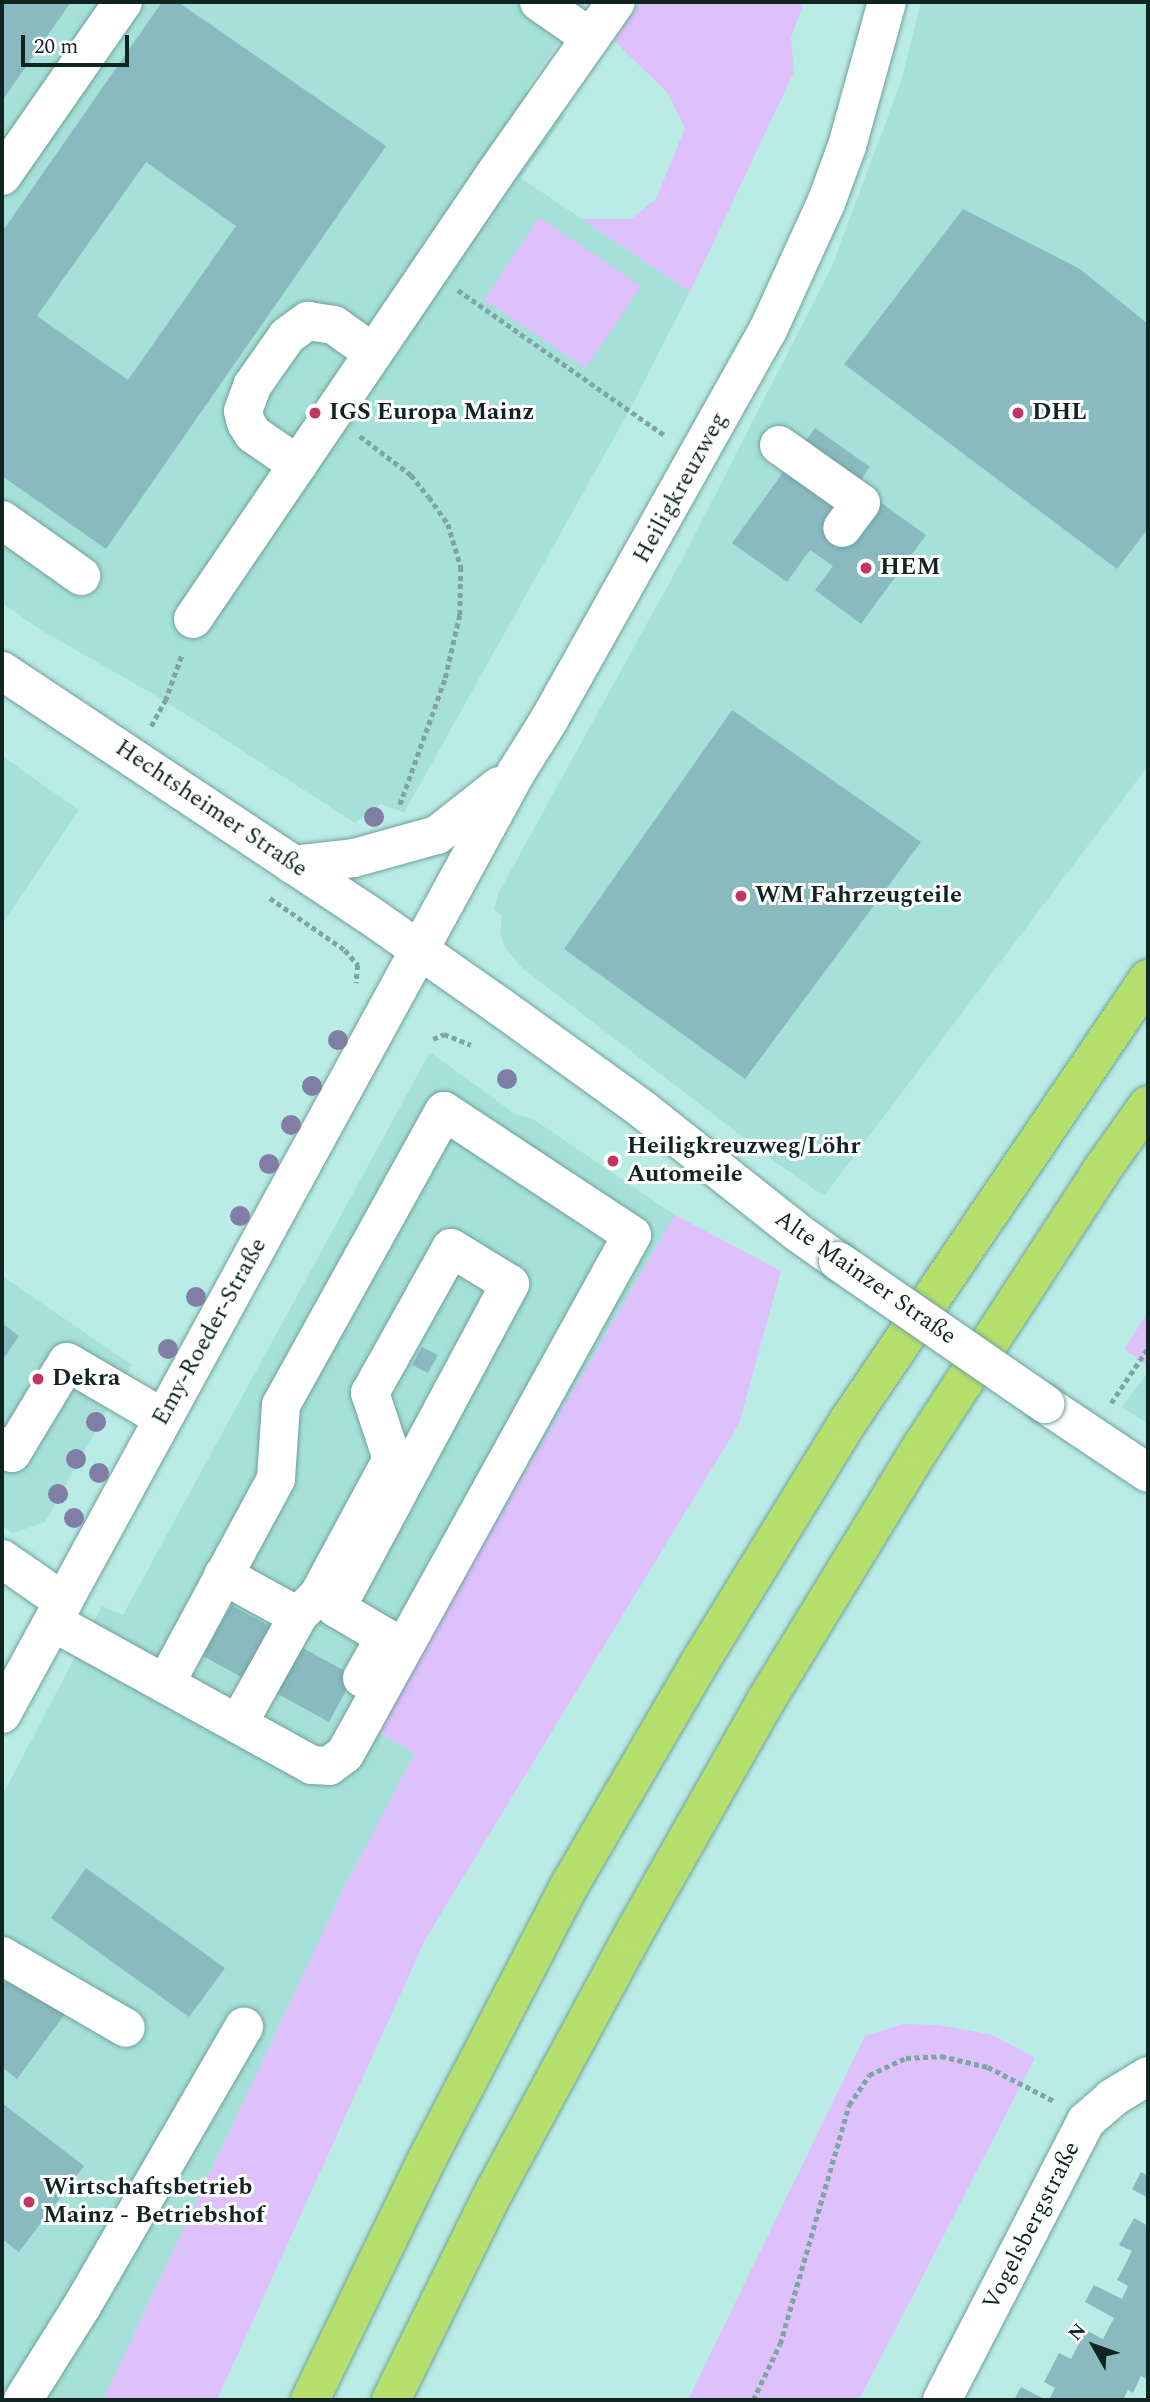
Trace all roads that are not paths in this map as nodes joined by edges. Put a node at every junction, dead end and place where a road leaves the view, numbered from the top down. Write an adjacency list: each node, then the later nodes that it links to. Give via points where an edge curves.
1 (123, 2): 6 (street)
2 (539, 2): 5 (street)
3 (616, 2): 5 (street)
4 (887, 2): 15 (street, Heiligkreuzweg, via 847,146 774,318)
5 (591, 38): 7 (street)
6 (2, 176)
7 (373, 352): 9 (street); 9 (street, via 334,325 309,321 287,336 252,386 243,411 246,423 253,434)
8 (779, 445): 10 (street)
9 (298, 465): 13 (street)
10 (859, 515)
11 (2, 520): 12 (street)
12 (81, 576)
13 (194, 619)
14 (2, 671): 16 (street, Hechtsheimer Straße)
15 (517, 771): 16 (street, via 437,835 354,858); 17 (street, Heiligkreuzweg)
16 (293, 865): 17 (street, Hechtsheimer Straße)
17 (419, 949): 20 (street, Emy-Roeder-Straße); 22 (street, Alte Mainzer Straße, bridge, via 642,1109 797,1232)
18 (1148, 979): 36 (highway, via 849,1420 693,1673 572,1881 425,2161)
19 (1148, 1105): 37 (highway, via 922,1446 768,1697 495,2190)
20 (163, 1418): 21 (street, via 67,1362 12,1453); 25 (street, Emy-Roeder-Straße)
21 (2, 1446)
22 (1148, 1473)
23 (2, 1559): 25 (street)
24 (223, 1574): 26 (street); 27 (street); 30 (street, via 276,1479 281,1405 444,1111 632,1235 345,1754 329,1766)
25 (58, 1612): 27 (street); 28 (street, Emy-Roeder-Straße)
26 (298, 1616): 29 (street); 30 (street, via 319,1594 392,1459 370,1393 452,1248 510,1284 336,1608 385,1637)
27 (175, 1689): 29 (street)
28 (2, 1714)
29 (238, 1724): 30 (street)
30 (312, 1765)
31 (2, 1956): 33 (street)
32 (244, 2026): 35 (street)
33 (126, 2028)
34 (1148, 2076): 38 (street, Vogelsbergstraße, via 1086,2121)
35 (23, 2400)
36 (310, 2400)
37 (391, 2400)
38 (942, 2400)

